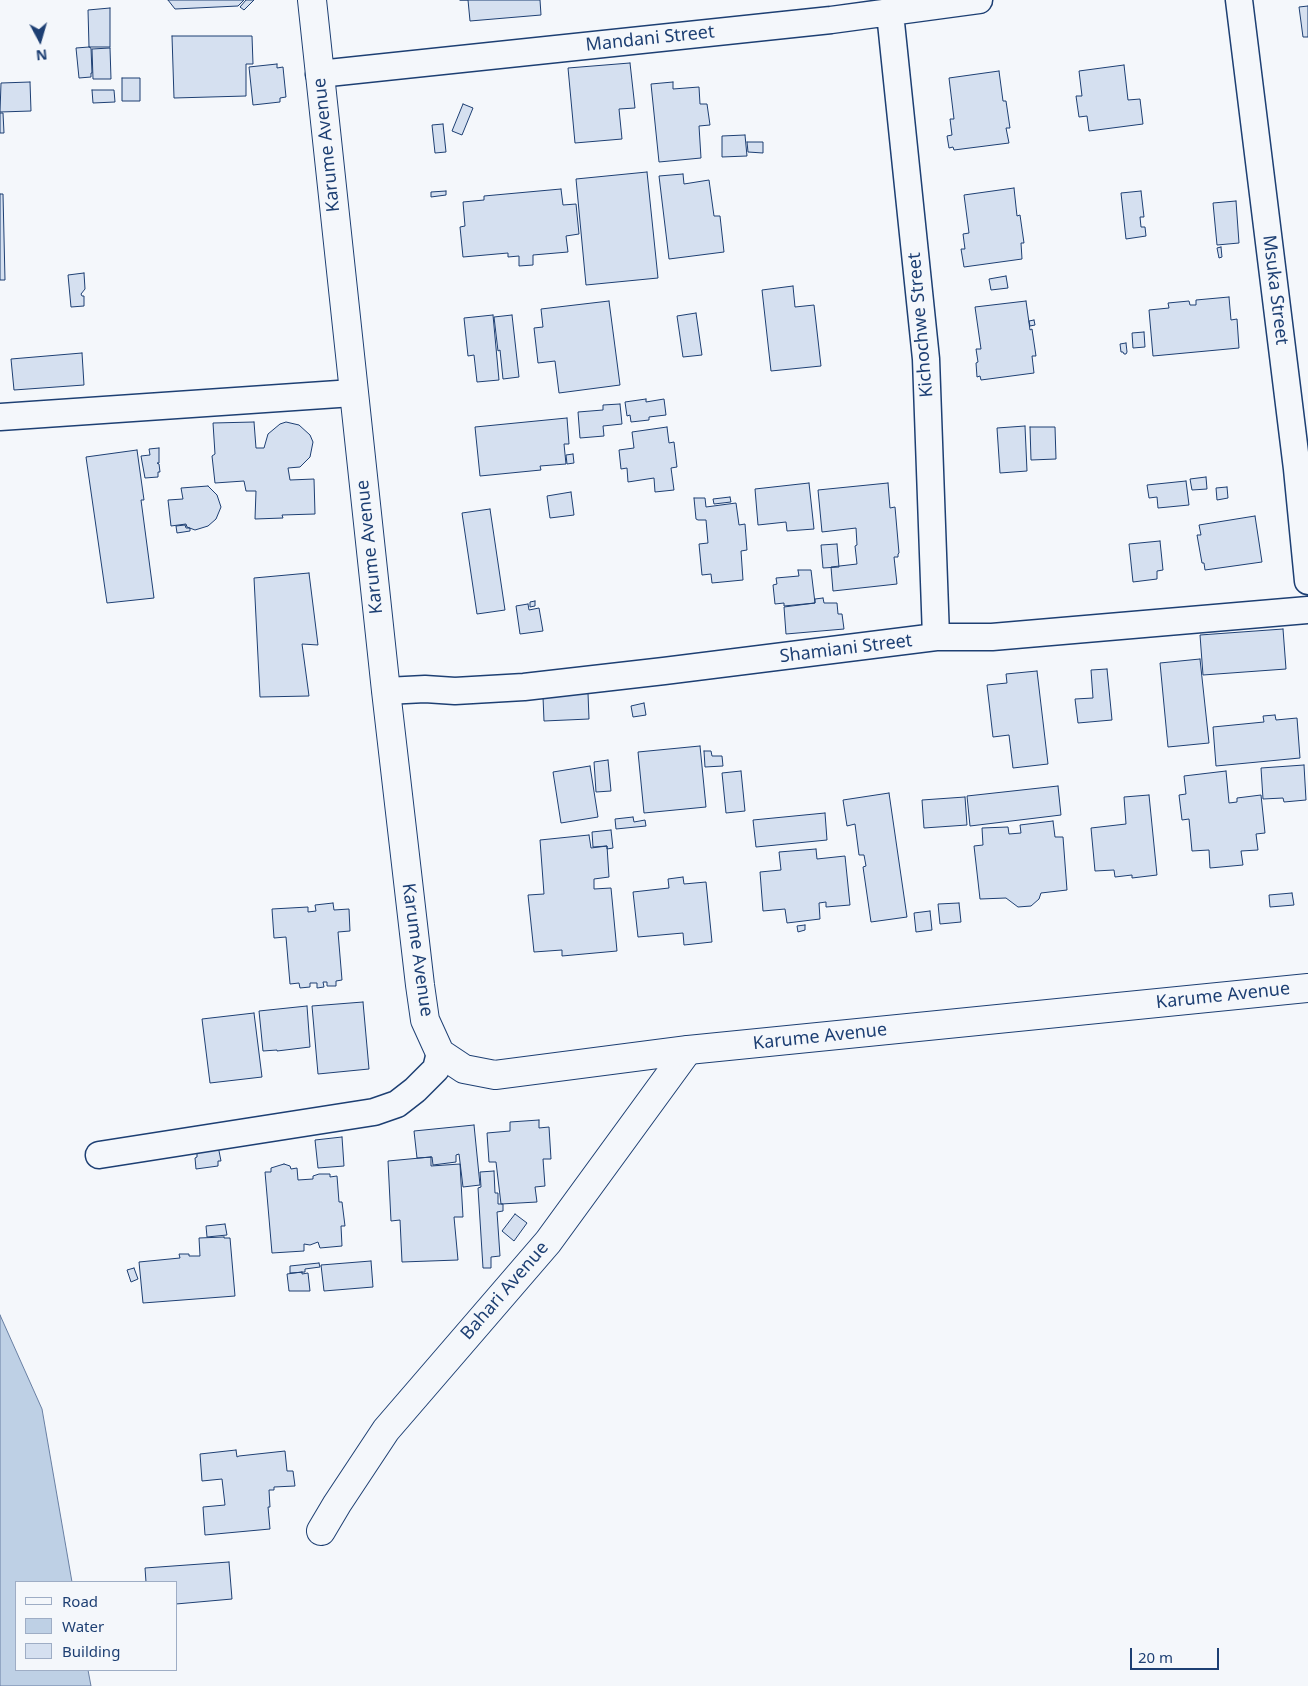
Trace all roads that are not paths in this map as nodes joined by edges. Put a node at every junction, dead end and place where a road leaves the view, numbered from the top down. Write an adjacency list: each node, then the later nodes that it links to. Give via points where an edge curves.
1 (312, 0): 6 (main road, Karume Avenue)
2 (979, 0): 5 (street, Mandani Street)
3 (1239, 0): 9 (street, Msuka Street)
4 (830, 10): 5 (street, Mandani Street); 6 (street, Mandani Street)
5 (890, 13): 11 (street, Kichochwe Street, via 926,359)
6 (319, 74): 7 (main road, Karume Avenue)
7 (353, 393): 8 (street); 12 (main road, Karume Avenue)
8 (0, 417)
9 (1308, 581)
10 (1308, 610): 11 (street, Shamiani Street)
11 (936, 638): 12 (street, Shamiani Street, via 524,687)
12 (386, 691): 15 (main road, Karume Avenue, via 425,1020)
13 (1308, 988): 14 (main road, Karume Avenue)
14 (688, 1050): 15 (main road, Karume Avenue, via 495,1075 464,1069); 17 (main road, Bahari Avenue, via 548,1242 386,1430 336,1504)
15 (440, 1053): 16 (street, via 436,1069 415,1090 397,1104 374,1112)
16 (99, 1155)
17 (322, 1531)

